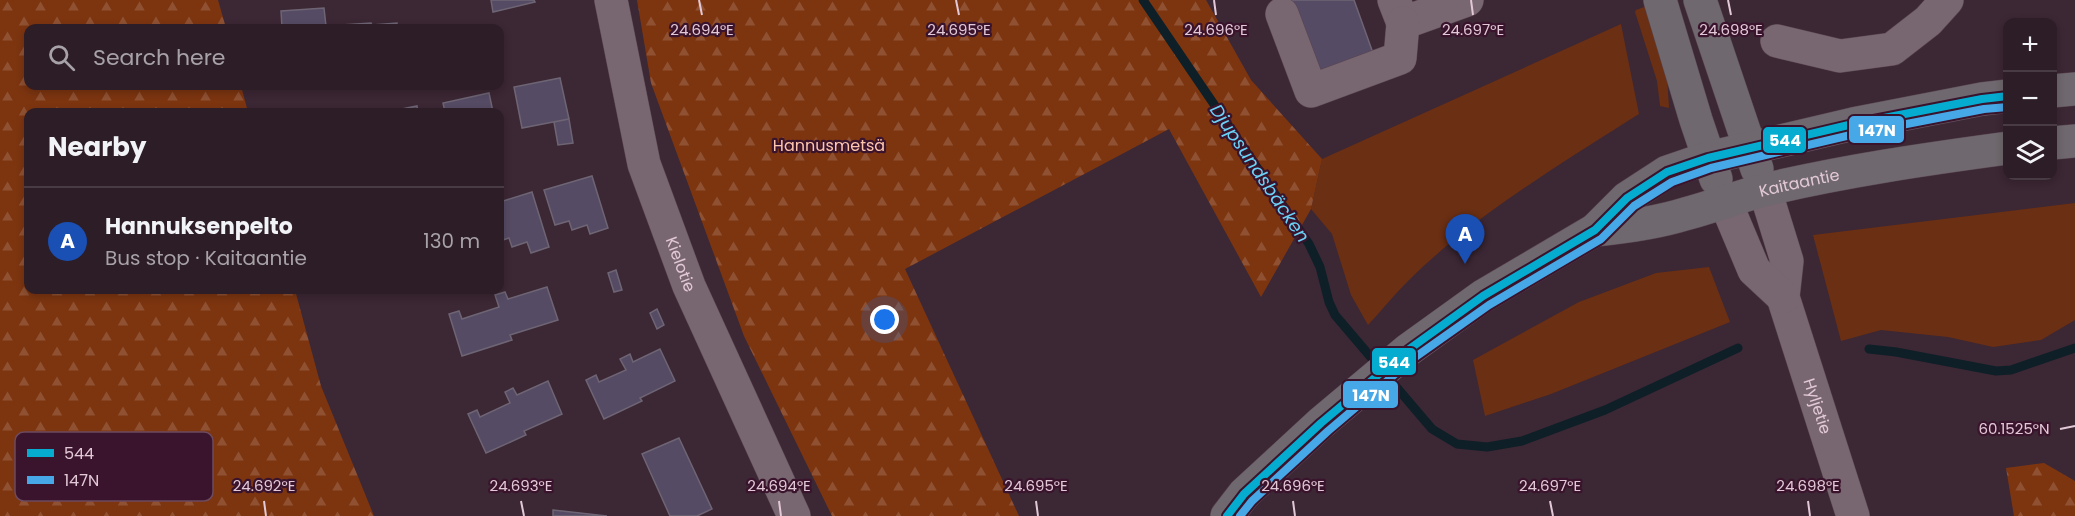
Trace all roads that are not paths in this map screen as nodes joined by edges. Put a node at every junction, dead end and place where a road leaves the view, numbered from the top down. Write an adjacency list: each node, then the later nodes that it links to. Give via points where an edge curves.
1 (611, 0): 21 (street, Kielotie, via 644,164 689,286)
2 (1467, 0): 6 (street)
3 (1660, 0): 16 (main road)
4 (1700, 0): 14 (main road)
5 (1947, 0): 8 (street, via 1928,21 1892,49 1840,56)
6 (1399, 11): 7 (street, via 1400,58 1311,91)
7 (1282, 14)
8 (1777, 41)
9 (2075, 89): 10 (main road)
10 (2057, 91)
11 (2003, 96): 14 (main road, Kaitaantie)
12 (2075, 141): 13 (main road)
13 (2057, 142)
14 (1749, 148): 16 (main road, Kaitaantie); 17 (main road)
15 (2003, 149): 17 (main road, Kaitaantie)
16 (1708, 158): 18 (main road); 19 (main road, Kaitaantie, via 1667,172 1627,198)
17 (1765, 190): 18 (main road, Kaitaantie); 20 (street, Hyljetie, via 1786,261)
18 (1725, 201): 19 (main road, Kaitaantie, via 1643,225); 20 (street, via 1754,270)
19 (1595, 230): 22 (main road, Kaitaantie, via 1483,296 1408,350 1320,423 1244,494)
20 (1784, 297): 23 (street, Hyljetie)
21 (794, 516)
22 (1227, 516)
23 (1853, 516)

